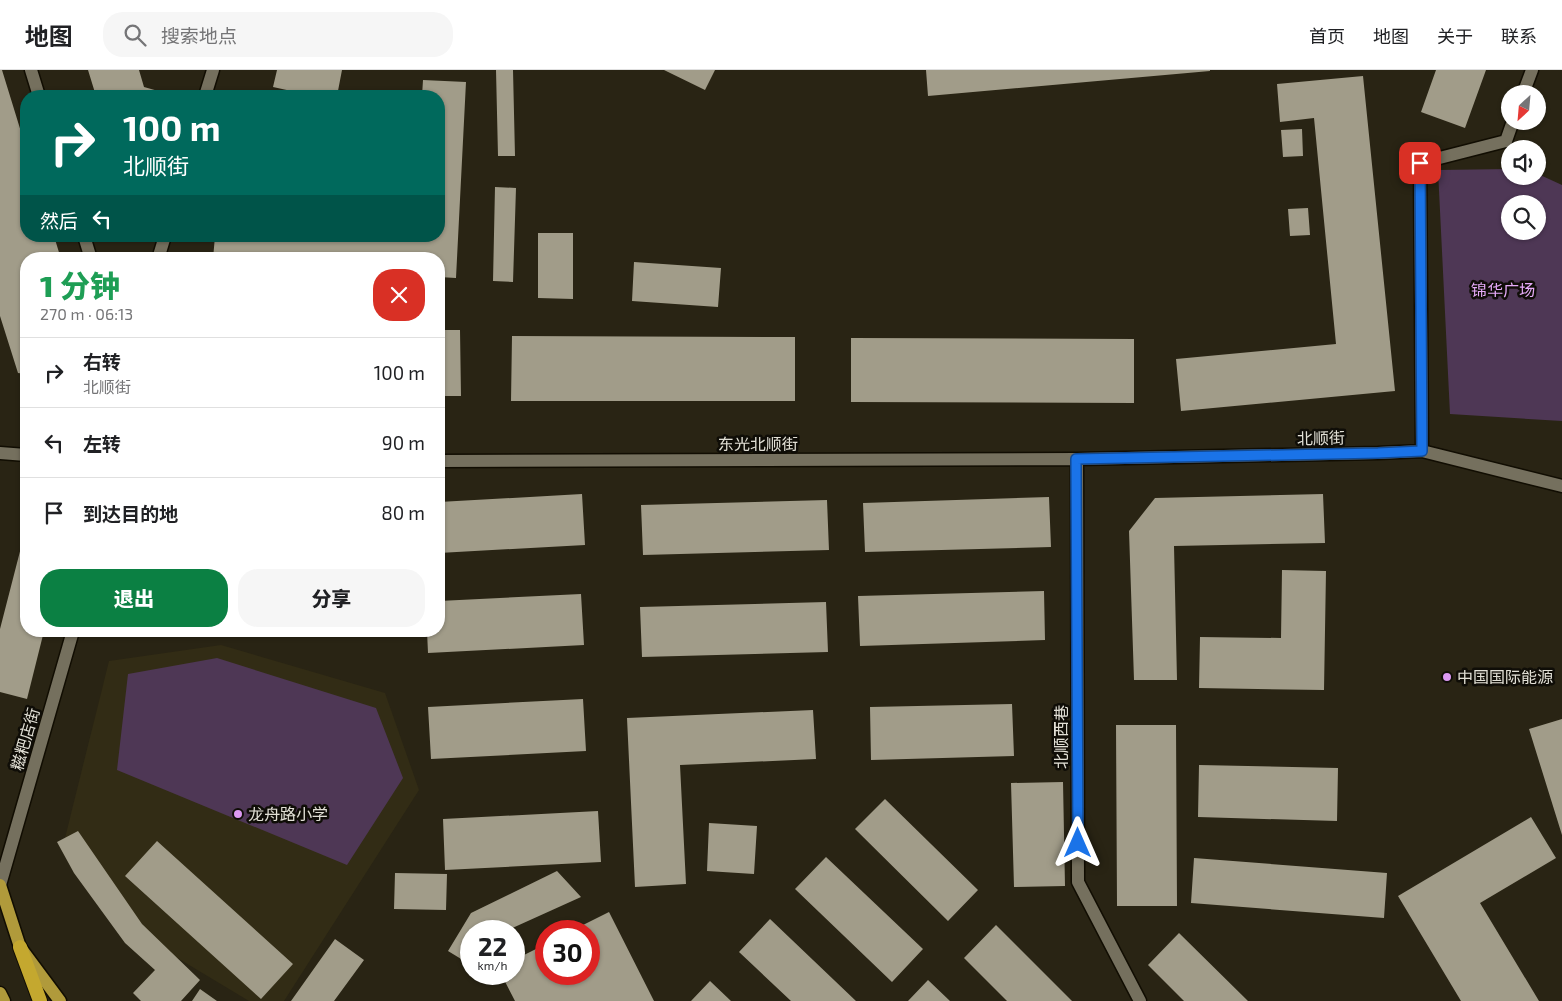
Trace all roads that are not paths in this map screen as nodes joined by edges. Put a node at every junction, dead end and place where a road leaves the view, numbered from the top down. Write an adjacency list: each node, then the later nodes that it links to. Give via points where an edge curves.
1 (31, 70): 5 (street)
2 (213, 70): 6 (street)
3 (1532, 70): 4 (street)
4 (1526, 85)
5 (37, 90)
6 (207, 90)
7 (1510, 130): 8 (street, via 1506,141 1420,163)
8 (1422, 451): 11 (street, 北顺街); 13 (street, 北顺街)
9 (0, 453): 10 (street)
10 (20, 455)
11 (1076, 459): 12 (street, 东光北顺街); 21 (street, 北顺西巷, via 1078,882)
12 (445, 461)
13 (1562, 486)
14 (71, 637): 15 (street, 糍粑店街)
15 (0, 885): 16 (main road)
16 (20, 947): 19 (highway); 20 (main road)
17 (0, 993): 18 (main road)
18 (4, 1001)
19 (40, 1001)
20 (60, 1001)
21 (1140, 1001)

